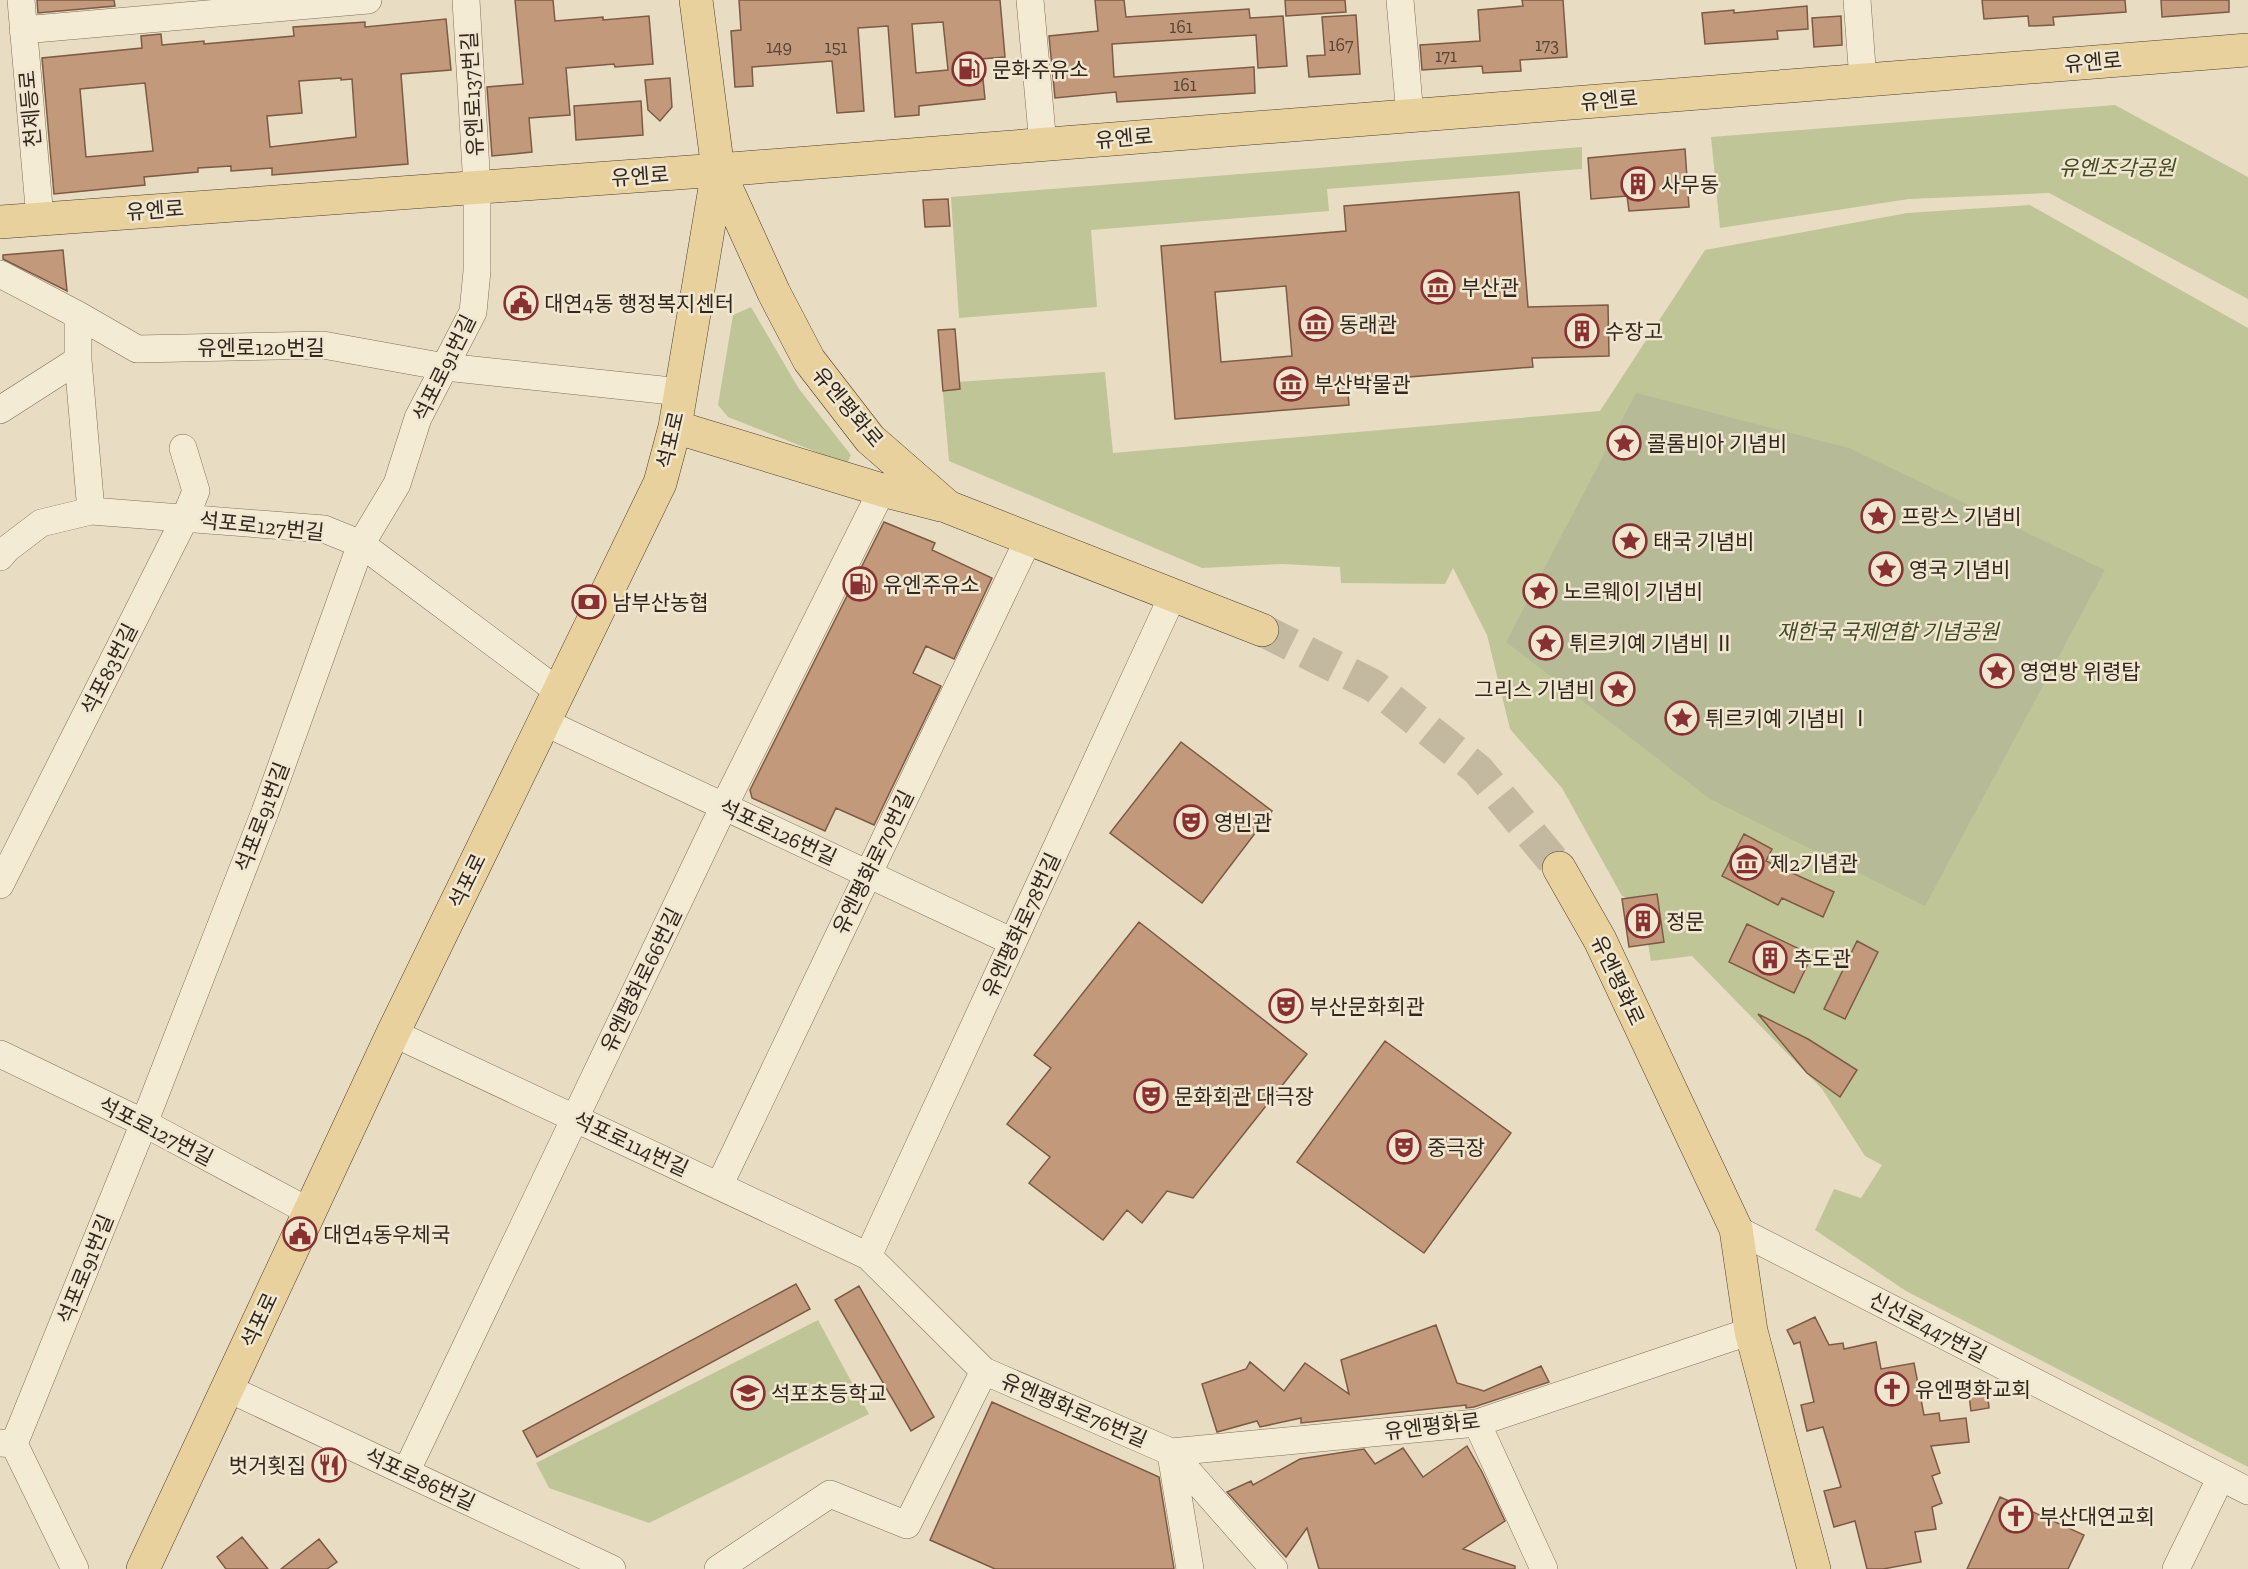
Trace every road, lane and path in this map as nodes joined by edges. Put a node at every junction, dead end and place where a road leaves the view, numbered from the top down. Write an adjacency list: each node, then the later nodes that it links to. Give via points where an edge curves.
1 (21, 0): 8 (street, 천제등로)
2 (368, 0): 8 (street)
3 (466, 0): 14 (street, 유엔로137번길)
4 (696, 0): 13 (main road, 유엔평화로)
5 (1030, 0): 12 (street)
6 (1400, 0): 11 (street)
7 (1857, 0): 10 (street)
8 (23, 30): 15 (street, 천제등로)
9 (2248, 50): 10 (main road, 유엔로)
10 (1863, 80): 11 (main road, 유엔로)
11 (1410, 116): 12 (main road, 유엔로)
12 (1043, 145): 13 (main road, 유엔로)
13 (718, 170): 14 (main road, 유엔로); 21 (main road, 석포로); 26 (main road, 유엔평화로, via 809,360 870,439)
14 (477, 187): 15 (main road, 유엔로); 20 (street, 석포로91번길, via 473,312)
15 (40, 219): 16 (main road, 유엔로)
16 (0, 222)
17 (0, 274): 18 (street, 유엔로120번길)
18 (78, 315): 19 (street); 20 (street, 유엔로120번길, via 137,349 322,345)
19 (78, 360): 22 (street); 27 (street)
20 (445, 367): 21 (street, 유엔로120번길); 30 (street, 석포로91번길, via 418,418 397,484)
21 (681, 392): 23 (main road, 석포로)
22 (0, 410)
23 (675, 427): 25 (main road); 34 (main road, 석포로, via 660,483)
24 (183, 448): 28 (street, 석포83번길, via 196,490)
25 (882, 490): 26 (main road); 36 (street, 유엔평화로66번길)
26 (948, 507): 29 (main road, 유엔평화로)
27 (91, 511): 28 (street, 석포로127번길); 31 (street, 석포로127번길, via 41,523)
28 (185, 518): 30 (street, 석포로127번길, via 324,529); 39 (street, 석포83번길)
29 (1029, 538): 32 (main road, 유엔평화로); 38 (street, 유엔평화로70번길)
30 (361, 544): 34 (street, 석포로127번길); 44 (street, 석포로91번길, via 265,812)
31 (0, 557)
32 (1173, 595): 33 (main road, 유엔평화로); 40 (street, 유엔평화로78번길)
33 (1262, 630)
34 (559, 692): 35 (main road, 석포로)
35 (544, 722): 36 (street, 석포로126번길); 41 (main road, 석포로)
36 (724, 806): 38 (street, 석포로126번길); 43 (street, 유엔평화로66번길)
37 (1558, 867): 47 (main road, 유엔평화로, via 1600,940)
38 (867, 874): 40 (street, 석포로126번길); 45 (street, 유엔평화로70번길)
39 (0, 885)
40 (1013, 942): 48 (street, 유엔평화로78번길)
41 (393, 1033): 43 (street, 석포로114번길); 46 (main road, 석포로)
42 (0, 1054): 44 (street, 석포로127번길)
43 (575, 1118): 45 (street, 석포로114번길); 55 (street, 유엔평화로66번길)
44 (144, 1123): 46 (street, 석포로127번길); 53 (street, 석포로91번길)
45 (719, 1186): 48 (street, 석포로114번길)
46 (310, 1212): 51 (main road, 석포로)
47 (1736, 1229): 49 (main road, 유엔평화로); 56 (street, 신선로447번길)
48 (868, 1256): 50 (street, 유엔평화로76번길)
49 (1751, 1331): 52 (street, 유엔평화로); 65 (main road, 유엔평화로)
50 (984, 1371): 54 (street, 유엔평화로76번길); 61 (street, via 906,1525 830,1494)
51 (227, 1388): 55 (street, 석포로86번길); 59 (main road, 석포로)
52 (1477, 1423): 54 (street, 유엔평화로); 64 (street)
53 (7, 1443): 58 (street, 석포로91번길)
54 (1171, 1452): 62 (street); 63 (street, 유엔평화로76번길)
55 (406, 1472): 60 (street, 석포로86번길)
56 (2221, 1477): 57 (street, 신선로447번길); 66 (street)
57 (2248, 1491)
58 (75, 1569)
59 (143, 1569)
60 (612, 1569)
61 (718, 1569)
62 (1190, 1569)
63 (1274, 1569)
64 (1544, 1569)
65 (1814, 1569)
66 (2176, 1569)

